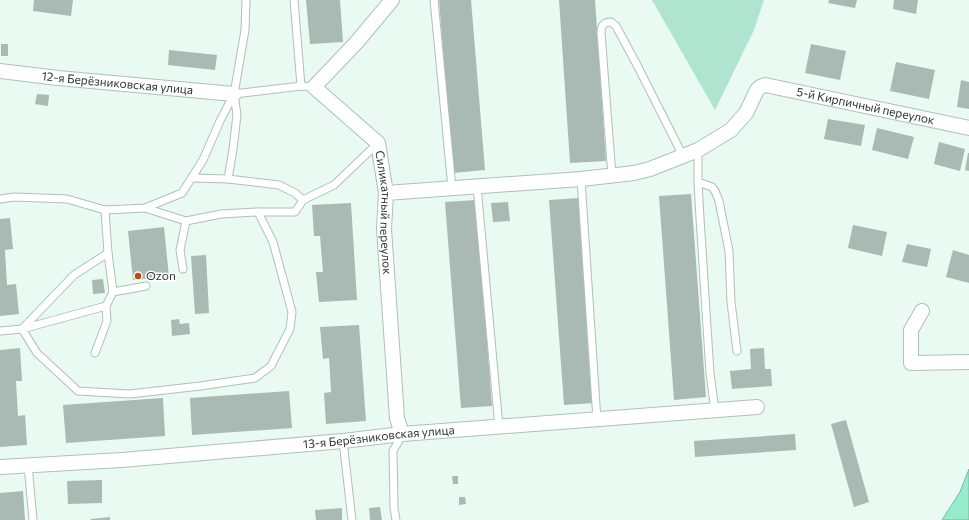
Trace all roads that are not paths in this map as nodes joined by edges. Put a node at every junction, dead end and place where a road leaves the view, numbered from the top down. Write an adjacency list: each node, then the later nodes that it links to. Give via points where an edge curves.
1 (246, 0): 7 (lane, via 245,30)
2 (294, 0): 6 (lane)
3 (392, 0): 6 (street, via 356,44)
4 (434, 0): 18 (lane)
5 (0, 71): 7 (street, 12-я Берёзниковская улица)
6 (307, 87): 7 (lane); 9 (street, Силикатный переулок)
7 (234, 94): 13 (lane); 14 (lane, via 237,115)
8 (969, 128): 10 (street, 5-й Кирпичный переулок, via 769,85 757,90 746,113 731,130)
9 (378, 143): 19 (street, Силикатный переулок); 21 (lane, via 334,185)
10 (698, 150): 11 (street); 16 (lane)
11 (683, 156): 12 (street, via 634,174); 12 (lane, via 616,26 607,22 601,27 601,33)
12 (612, 176): 15 (street)
13 (192, 178): 14 (lane); 22 (lane, via 182,193)
14 (228, 179): 21 (lane, via 279,185 296,193)
15 (581, 179): 17 (street); 39 (lane)
16 (698, 182): 34 (lane, via 712,187 719,201 729,250 731,302); 38 (lane, via 710,373)
17 (477, 186): 18 (street); 40 (lane)
18 (452, 188): 19 (street)
19 (386, 192): 41 (street, Силикатный переулок, via 384,237 397,418)
20 (0, 198): 23 (lane, via 67,199)
21 (303, 200): 24 (lane, via 295,212)
22 (145, 208): 23 (lane); 25 (lane)
23 (105, 210): 26 (lane)
24 (258, 212): 25 (lane, via 221,214); 32 (lane, via 273,242 292,312 290,328 271,366 255,378 130,394 78,391 37,353)
25 (186, 221): 27 (lane, via 180,250)
26 (108, 253): 29 (lane); 32 (lane, via 74,275)
27 (183, 270)
28 (146, 286): 29 (lane)
29 (112, 292): 30 (lane)
30 (106, 306): 32 (lane); 35 (lane, via 107,322)
31 (922, 311): 36 (street, via 911,330 911,363)
32 (22, 329): 33 (lane)
33 (0, 331)
34 (737, 351)
35 (96, 353)
36 (969, 362)
37 (757, 407): 38 (street, 13-я Берёзниковская улица)
38 (715, 411): 39 (street, 13-я Берёзниковская улица)
39 (597, 420): 40 (street, 13-я Берёзниковская улица)
40 (499, 427): 41 (street, 13-я Берёзниковская улица)
41 (402, 434): 42 (street, 13-я Берёзниковская улица); 47 (lane, via 393,451)
42 (343, 441): 43 (street, 13-я Берёзниковская улица, via 122,460); 46 (lane)
43 (28, 465): 44 (street, 13-я Берёзниковская улица); 45 (lane)
44 (0, 467)
45 (33, 520)
46 (352, 520)
47 (396, 520)

